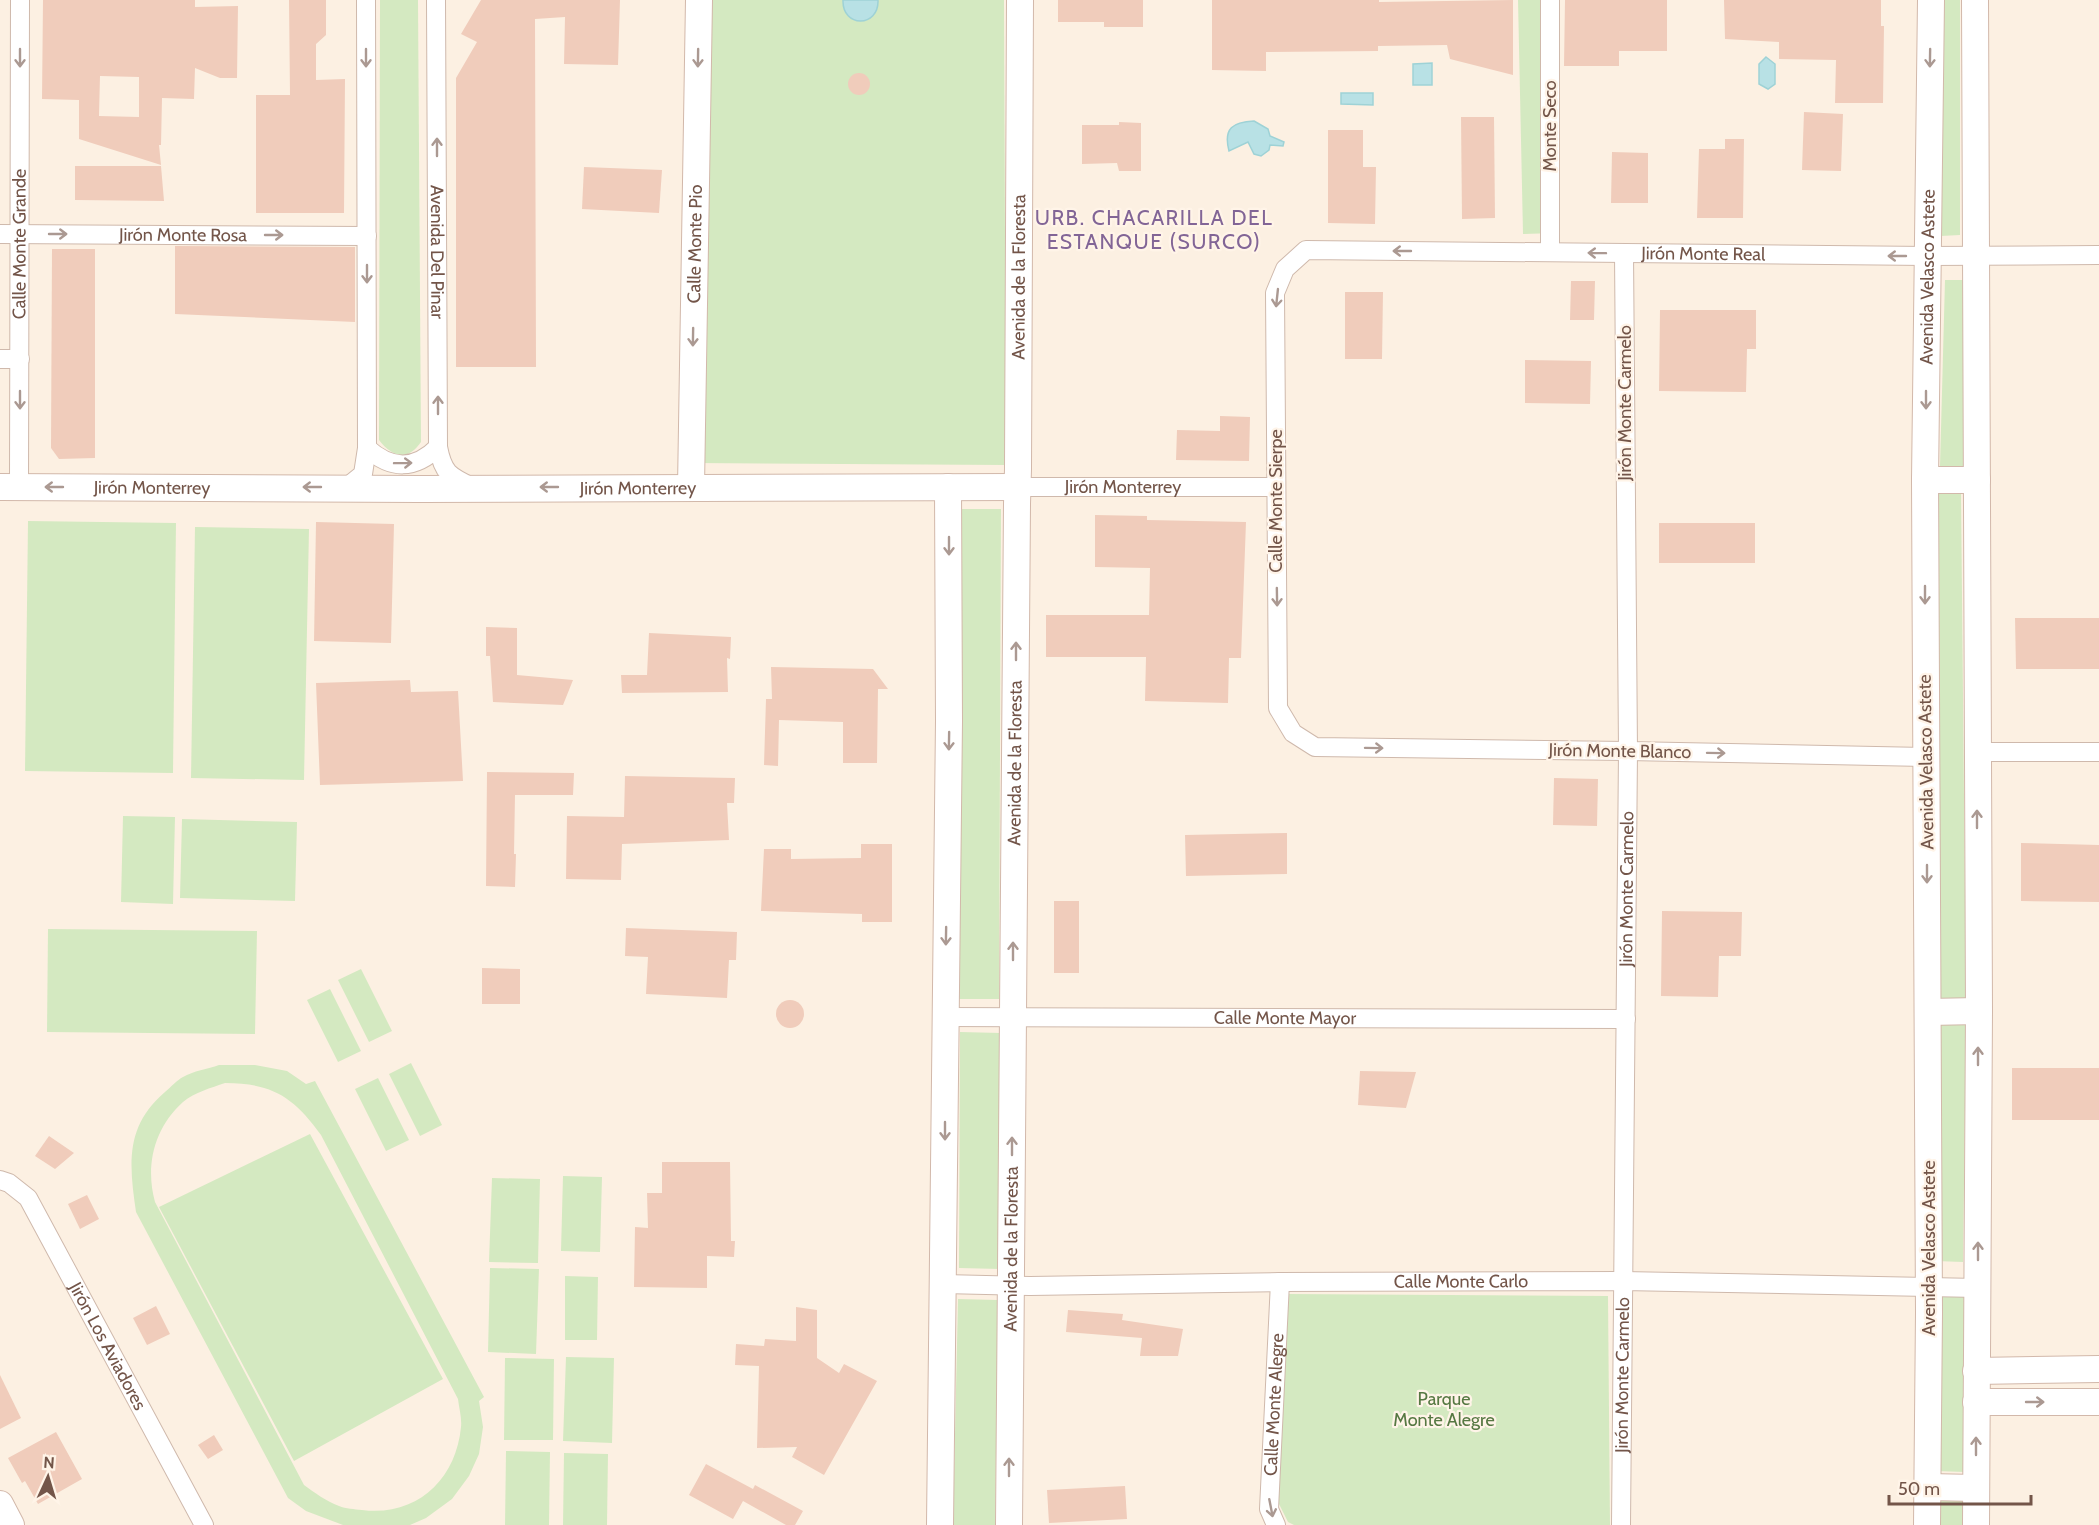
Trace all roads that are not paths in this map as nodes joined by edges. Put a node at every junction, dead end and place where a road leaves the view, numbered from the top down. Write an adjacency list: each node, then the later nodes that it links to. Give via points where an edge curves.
1 (20, 0): 10 (street, Calle Monte Grande, one-way to 10)
2 (366, 0): 11 (street, one-way to 11)
3 (436, 0): 20 (street, Avenida Del Pinar, one-way to 3)
4 (699, 0): 27 (street, Calle Monte Pio, one-way to 27)
5 (1020, 0): 29 (street, Avenida de la Floresta)
6 (1550, 0): 13 (street, Monte Seco)
7 (1931, 0): 17 (street, Avenida Velasco Astete, one-way to 17)
8 (1975, 0): 15 (street)
9 (0, 234): 10 (street, Jirón Monte Rosa)
10 (20, 234): 11 (street, Jirón Monte Rosa, one-way to 11); 19 (street, Calle Monte Grande)
11 (367, 236): 21 (street, one-way to 21)
12 (1306, 250): 13 (street, Jirón Monte Real, one-way to 12); 30 (street, Calle Monte Sierpe, one-way to 30, via 1285,269 1275,293)
13 (1550, 252): 14 (street, Jirón Monte Real, one-way to 13)
14 (1624, 254): 17 (street, Jirón Monte Real, one-way to 14); 32 (street, Jirón Monte Carmelo)
15 (1976, 255): 16 (street, Jirón Monte Real); 17 (street, Jirón Monte Real); 23 (street)
16 (2099, 255)
17 (1927, 256): 22 (street, Avenida Velasco Astete, one-way to 22)
18 (0, 358): 19 (street)
19 (20, 359): 24 (street, Calle Monte Grande, one-way to 24)
20 (438, 447): 21 (street, one-way to 20, via 383,460 403,465 428,457); 26 (street, Avenida Del Pinar, via 446,472)
21 (367, 448): 25 (street, via 363,474)
22 (1925, 480): 23 (street); 35 (street, Avenida Velasco Astete, one-way to 35)
23 (1977, 480): 33 (street)
24 (10, 487): 25 (street, Jirón Monterrey, one-way to 24)
25 (347, 487): 26 (street, Jirón Monterrey)
26 (474, 487): 27 (street, Jirón Monterrey, one-way to 26)
27 (691, 487): 28 (street, Jirón Monterrey)
28 (948, 487): 29 (street, Jirón Monterrey); 38 (street, one-way to 38)
29 (1017, 487): 30 (street, Jirón Monterrey); 39 (street, Avenida de la Floresta, one-way to 29)
30 (1275, 487): 31 (street, Calle Monte Sierpe, one-way to 31, via 1278,708 1293,733)
31 (1316, 747): 32 (street, Jirón Monte Blanco, one-way to 32)
32 (1628, 751): 35 (street, Jirón Monte Blanco, one-way to 35); 40 (street, Jirón Monte Carmelo)
33 (1977, 752): 34 (street); 36 (street, one-way to 33)
34 (2099, 752)
35 (1925, 757): 37 (street, Avenida Velasco Astete, one-way to 37)
36 (1979, 1011): 37 (street); 47 (street, one-way to 36)
37 (1928, 1012): 46 (street, Avenida Velasco Astete)
38 (945, 1017): 39 (street, Calle Monte Mayor); 44 (street, one-way to 44)
39 (1013, 1017): 40 (street, Calle Monte Mayor); 45 (street, Avenida de la Floresta, one-way to 39)
40 (1626, 1019): 42 (street, Jirón Monte Carmelo)
41 (0, 1180): 56 (street, Jirón Los Aviadores, via 28,1198)
42 (1623, 1281): 43 (street, Calle Monte Carlo); 46 (street, Calle Monte Carlo); 60 (street, Jirón Monte Carmelo)
43 (1280, 1282): 45 (street, Calle Monte Carlo); 59 (street, Calle Monte Alegre, one-way to 59, via 1269,1509)
44 (944, 1284): 45 (street, Calle Monte Carlo); 57 (street)
45 (1011, 1285): 58 (street, Avenida de la Floresta, one-way to 45)
46 (1929, 1287): 47 (street, Calle Monte Carlo); 52 (street, Avenida Velasco Astete)
47 (1978, 1288): 49 (street)
48 (2099, 1369): 49 (street)
49 (1976, 1371): 50 (street)
50 (1976, 1402): 51 (street, one-way to 51); 53 (street, one-way to 50)
51 (2099, 1402)
52 (1928, 1487): 53 (street); 61 (street, Avenida Velasco Astete)
53 (1976, 1488): 62 (street)
54 (0, 1504): 55 (street)
55 (11, 1525)
56 (204, 1525)
57 (940, 1525)
58 (1009, 1525)
59 (1276, 1525)
60 (1621, 1525)
61 (1927, 1525)
62 (1976, 1525)

